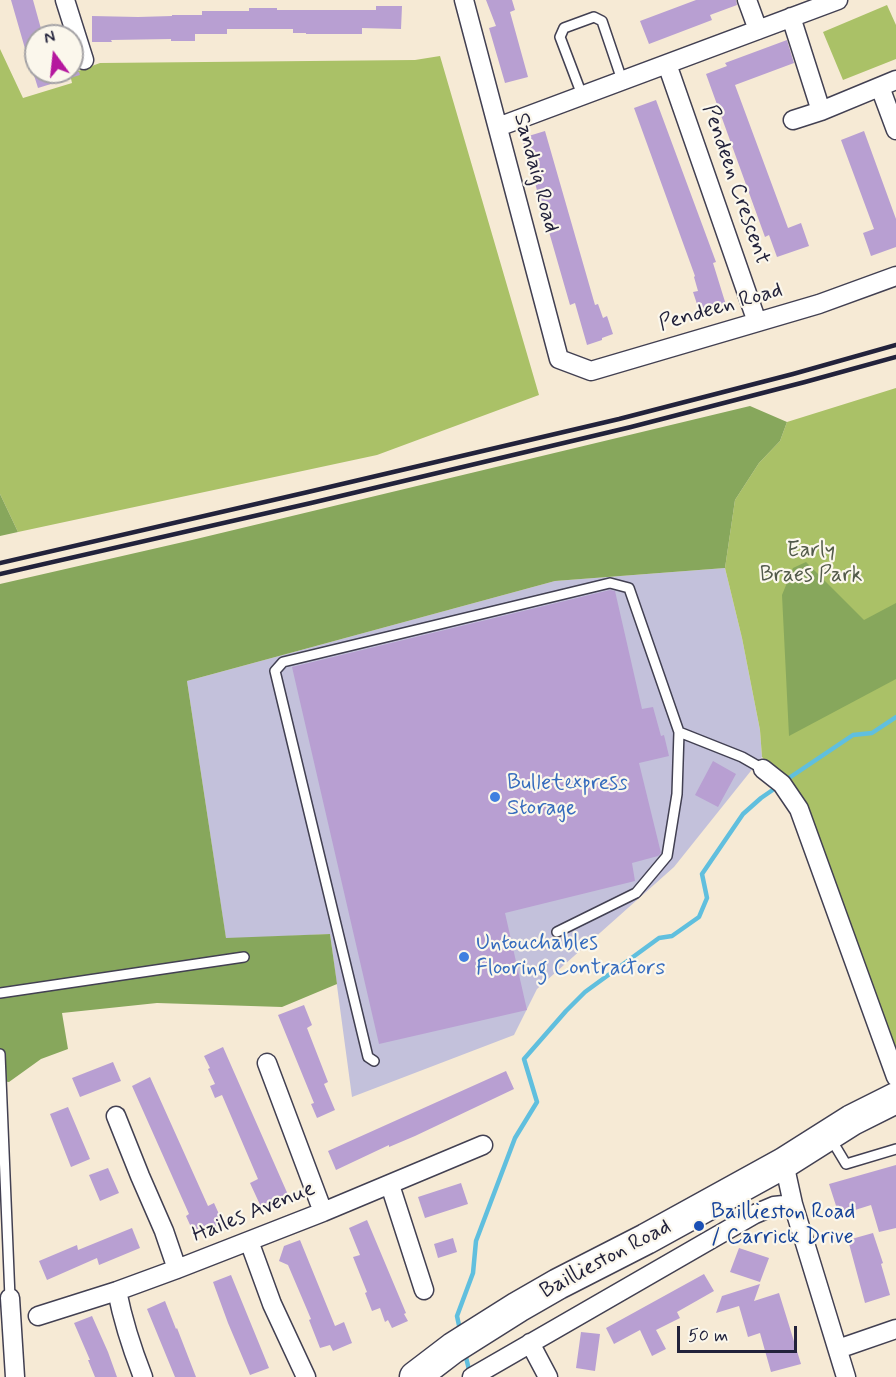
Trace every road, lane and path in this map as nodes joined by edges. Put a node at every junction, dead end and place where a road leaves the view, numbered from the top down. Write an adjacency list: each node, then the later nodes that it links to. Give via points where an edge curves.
1 (65, 0): 6 (street)
2 (464, 0): 14 (street, Sandaig Road)
3 (747, 0): 7 (street)
4 (838, 0): 5 (street)
5 (791, 17): 7 (street); 12 (street)
6 (73, 24)
7 (758, 30): 8 (street)
8 (666, 64): 9 (street); 17 (street, Pendeen Crescent)
9 (622, 80): 11 (street); 11 (lane, via 602,21 594,17 564,28 560,37)
10 (888, 83): 12 (street); 15 (street)
11 (582, 95): 14 (street)
12 (821, 111): 13 (street)
13 (793, 120)
14 (498, 127): 18 (street, Sandaig Road)
15 (896, 130)
16 (896, 276): 17 (street, Pendeen Road)
17 (758, 322): 18 (street, Pendeen Road, via 591,371)
18 (559, 359)
19 (679, 732): 20 (lane); 21 (lane, via 677,794 667,856 636,893); 25 (lane, via 629,588 610,583 283,662 275,671 368,1057)
20 (763, 769): 27 (street, via 782,784 799,809)
21 (557, 932)
22 (244, 957): 23 (lane)
23 (0, 993)
24 (0, 1054): 41 (lane)
25 (374, 1061)
26 (267, 1063): 36 (street)
27 (896, 1077)
28 (896, 1098): 30 (main road, Baillieston Road)
29 (116, 1116): 38 (street)
30 (828, 1135): 32 (lane, via 846,1164); 33 (main road, Baillieston Road)
31 (483, 1145): 34 (street, Hailes Avenue)
32 (896, 1149)
33 (784, 1163): 35 (street); 50 (main road, Baillieston Road, via 558,1284 461,1342)
34 (390, 1185): 36 (street, Hailes Avenue); 39 (street)
35 (793, 1204): 44 (street, via 760,1211); 45 (street)
36 (323, 1212): 37 (street, Hailes Avenue)
37 (249, 1241): 38 (street, Hailes Avenue); 49 (street, via 272,1304)
38 (177, 1269): 40 (street, Hailes Avenue)
39 (424, 1290)
40 (117, 1292): 42 (street, Hailes Avenue); 48 (street)
41 (10, 1298): 47 (street)
42 (38, 1316)
43 (896, 1329): 45 (street)
44 (530, 1343): 46 (street); 51 (street)
45 (838, 1349): 52 (street)
46 (475, 1375)
47 (15, 1377)
48 (143, 1377)
49 (306, 1377)
50 (415, 1377)
51 (548, 1377)
52 (846, 1377)

